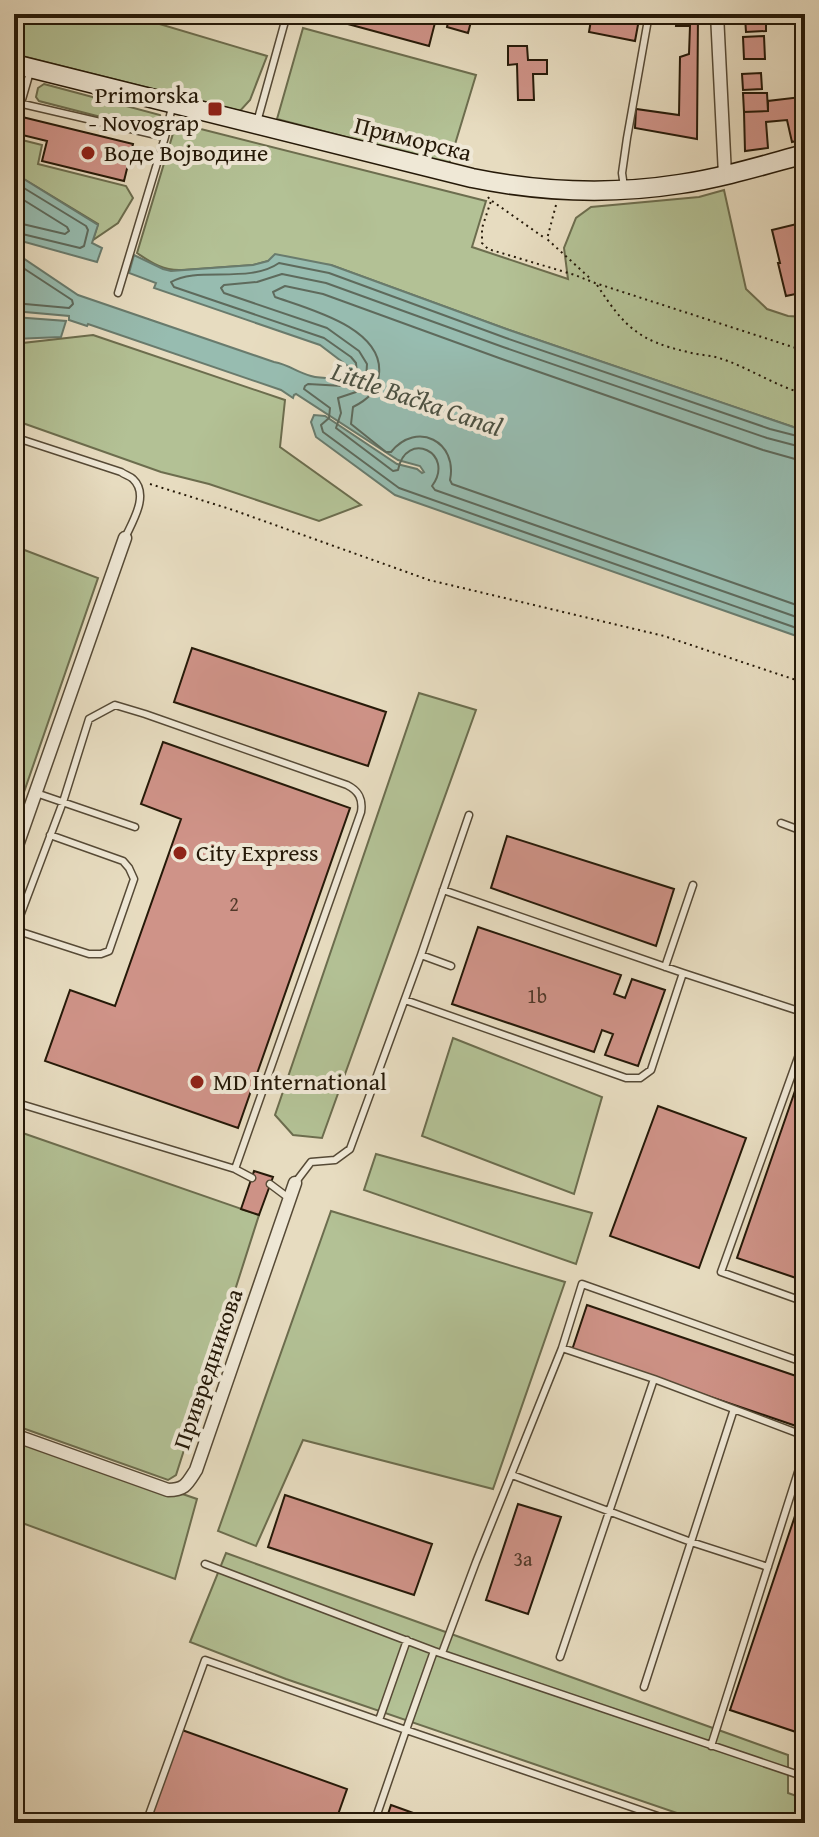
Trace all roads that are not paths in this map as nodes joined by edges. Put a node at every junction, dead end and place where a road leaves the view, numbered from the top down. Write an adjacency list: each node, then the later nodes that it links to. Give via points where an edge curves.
1 (287, 14): 7 (lane)
2 (649, 14): 11 (lane, via 624,155)
3 (717, 14): 10 (street)
4 (22, 66): 5 (lane); 6 (street, Приморска)
5 (18, 103): 8 (lane)
6 (173, 104): 7 (street, Приморска); 8 (lane)
7 (256, 125): 11 (street, Приморска, via 506,185)
8 (165, 137): 12 (lane)
9 (805, 154): 10 (street, Приморска)
10 (725, 175): 11 (street, Приморска)
11 (624, 191)
12 (118, 293)
13 (14, 437): 14 (lane, via 134,479 140,499)
14 (125, 538): 15 (street)
15 (36, 793): 16 (lane); 22 (street)
16 (63, 802): 19 (lane); 21 (lane); 34 (lane, via 89,719 115,705 347,785 362,802)
17 (469, 815): 24 (lane)
18 (781, 823): 20 (lane)
19 (135, 827)
20 (805, 832)
21 (50, 835): 25 (lane); 25 (lane, via 123,861 129,868 134,879 109,951 89,954)
22 (14, 854)
23 (693, 885): 28 (lane)
24 (443, 890): 26 (lane); 28 (lane)
25 (14, 931)
26 (421, 955): 27 (lane); 30 (lane)
27 (451, 966)
28 (665, 967): 29 (lane)
29 (683, 973): 30 (lane, via 651,1070 640,1078 626,1078); 31 (lane)
30 (405, 1000): 36 (lane, via 350,1149 335,1160 311,1162)
31 (805, 1013)
32 (805, 1038): 39 (lane, via 721,1272)
33 (14, 1102): 34 (lane)
34 (235, 1169): 35 (lane)
35 (252, 1178)
36 (295, 1183): 38 (street, Привредникова)
37 (270, 1184): 38 (lane)
38 (290, 1199): 44 (street, Привредникова, via 187,1484 168,1490)
39 (805, 1302)
40 (562, 1348): 41 (lane, via 582,1284); 42 (lane); 47 (lane)
41 (805, 1363)
42 (654, 1379): 43 (lane); 48 (lane)
43 (734, 1409): 45 (lane); 49 (lane)
44 (14, 1435)
45 (805, 1436)
46 (805, 1450): 51 (lane)
47 (512, 1475): 48 (lane); 53 (lane)
48 (610, 1511): 49 (lane); 54 (lane)
49 (691, 1542): 51 (lane); 55 (lane)
50 (205, 1564): 52 (lane)
51 (768, 1567): 58 (lane)
52 (407, 1640): 53 (lane); 56 (lane)
53 (438, 1652): 57 (lane); 58 (lane)
54 (560, 1657)
55 (644, 1687)
56 (379, 1720): 57 (lane); 60 (lane, via 205,1660)
57 (406, 1730): 61 (lane); 62 (lane)
58 (711, 1746): 59 (lane)
59 (805, 1777)
60 (146, 1823)
61 (374, 1823)
62 (678, 1823)

